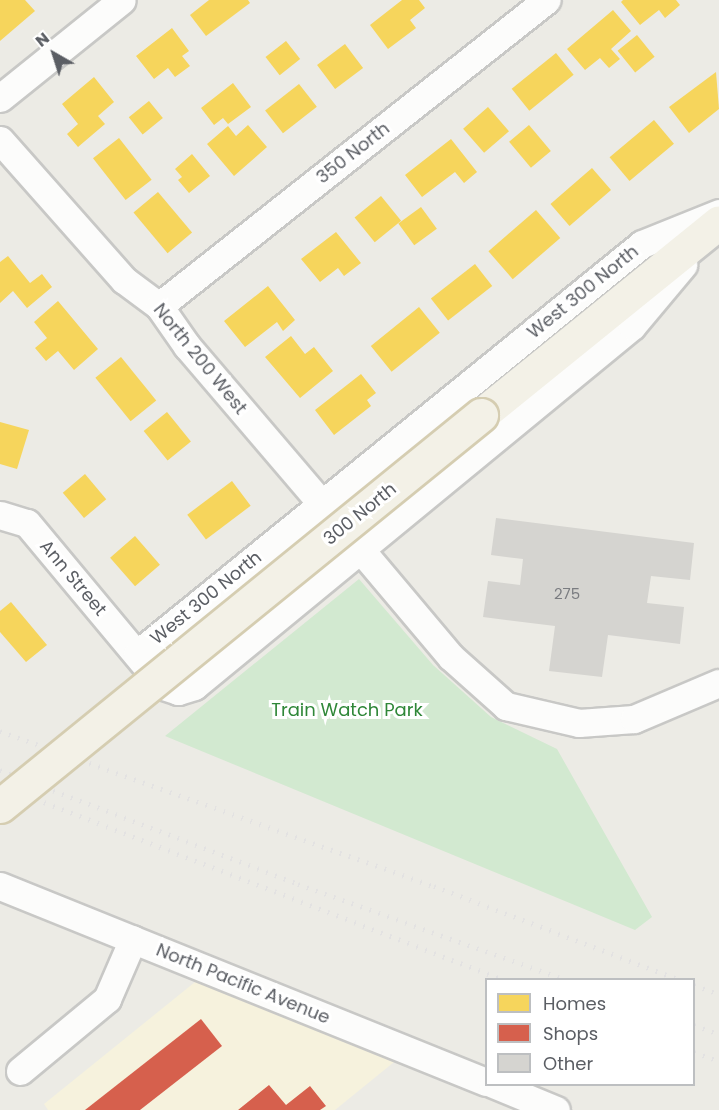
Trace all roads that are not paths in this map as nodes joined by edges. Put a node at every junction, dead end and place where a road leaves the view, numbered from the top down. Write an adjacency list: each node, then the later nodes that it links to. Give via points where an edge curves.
1 (122, 0): 3 (street)
2 (547, 0): 8 (street, 350 North)
3 (0, 98)
4 (0, 140): 8 (street, North 200 West, via 124,280)
5 (719, 213): 9 (street, West 300 North, via 642,244)
6 (719, 222): 14 (main road, 300 North, bridge)
7 (719, 228): 11 (street, West 300 North, via 632,326)
8 (159, 306): 9 (street, North 200 West, via 187,346)
9 (322, 504): 12 (street, West 300 North)
10 (0, 515): 12 (street, Ann Street, via 27,523)
11 (360, 549): 12 (street, West 300 North, via 194,686 178,691 163,686); 13 (street, via 451,657 506,705 579,723 634,719)
12 (137, 654)
13 (719, 683)
14 (0, 806)
15 (0, 886): 16 (street, North Pacific Avenue)
16 (133, 939): 17 (street, via 106,999); 18 (street, North Pacific Avenue)
17 (20, 1071)
18 (485, 1082)
19 (497, 1086): 20 (street)
20 (544, 1108)

